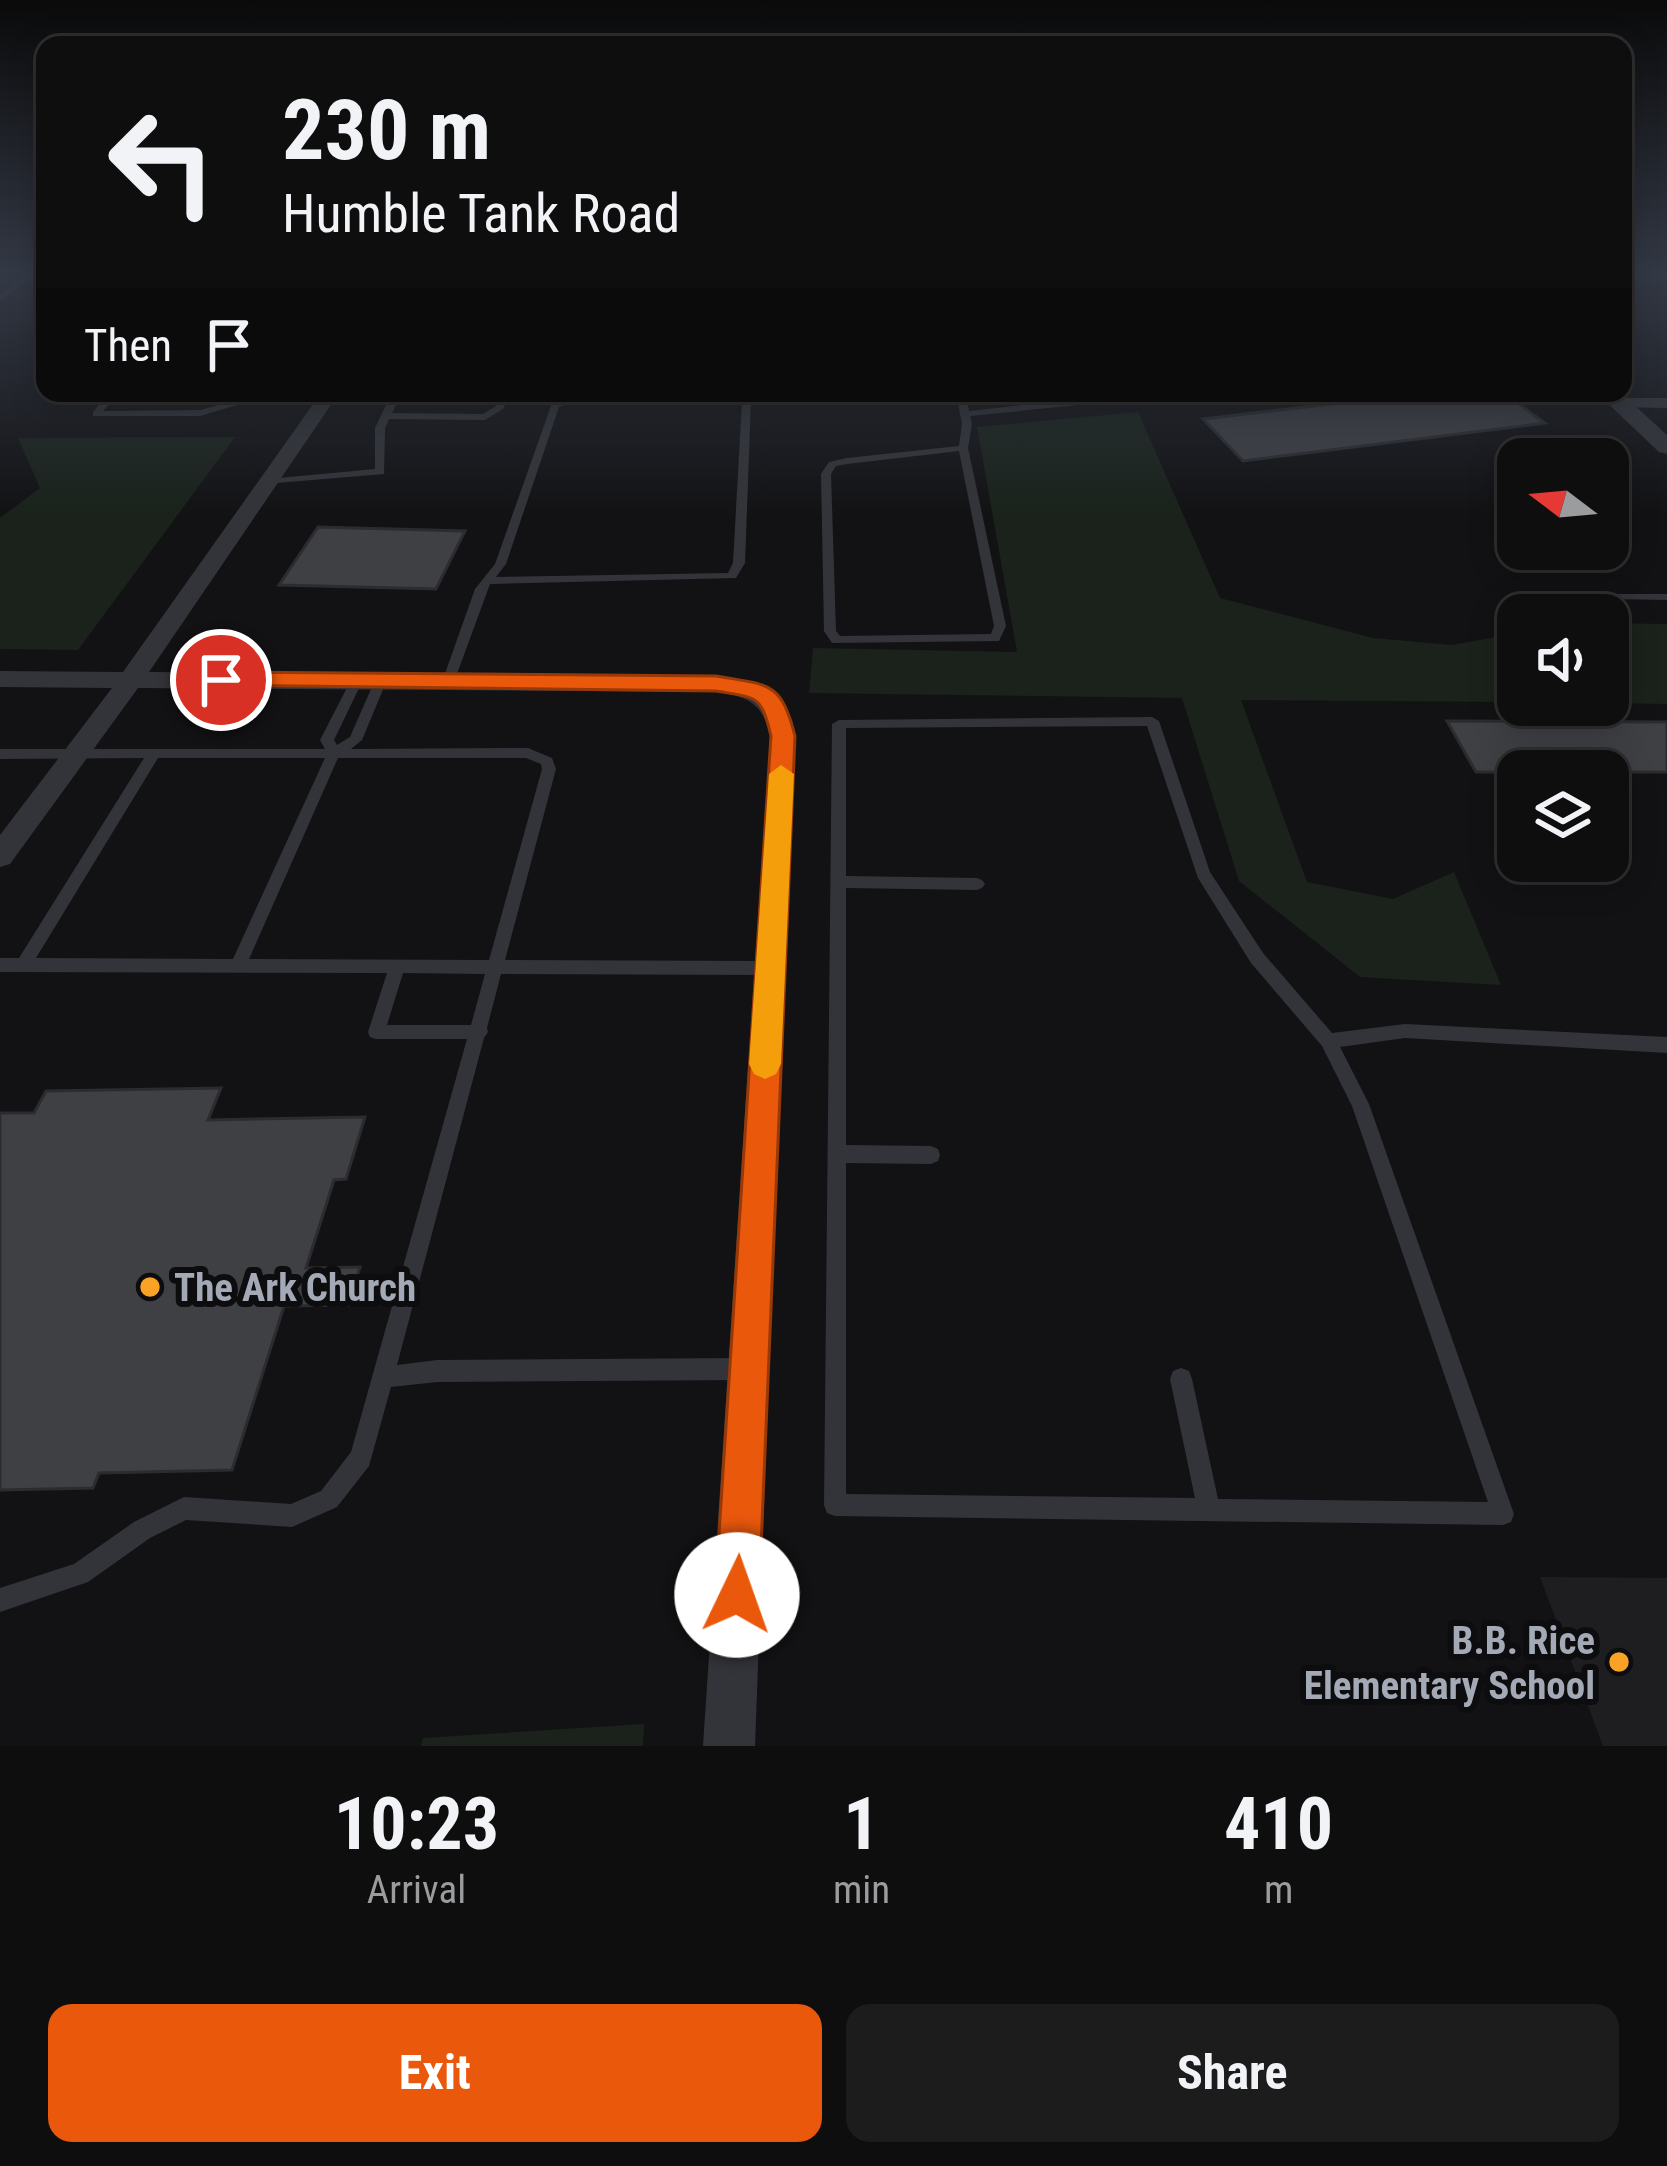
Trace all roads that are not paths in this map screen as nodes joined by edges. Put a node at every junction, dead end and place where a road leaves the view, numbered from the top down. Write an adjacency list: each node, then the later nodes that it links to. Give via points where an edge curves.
1 (1632, 400): 12 (street)
2 (106, 402): 3 (lane, via 96,414 200,413)
3 (240, 402)
4 (324, 402): 17 (street)
5 (393, 402): 14 (lane)
6 (502, 402): 14 (lane, via 485,417)
7 (559, 402): 18 (lane)
8 (747, 402): 18 (lane, via 739,562 731,576)
9 (963, 402): 13 (lane)
10 (1033, 402): 13 (lane)
11 (1618, 402): 15 (street)
12 (1667, 403)
13 (966, 414): 16 (lane)
14 (386, 416): 17 (lane, via 380,472)
15 (1667, 447)
16 (963, 448): 16 (lane, via 832,464 826,496 836,640 994,638 1000,626)
17 (268, 482): 22 (street)
18 (487, 581): 24 (lane)
19 (1629, 597): 20 (lane)
20 (1667, 597)
21 (0, 679): 22 (street)
22 (130, 680): 23 (street); 27 (street)
23 (369, 680): 24 (street); 25 (lane, via 355,740); 25 (lane, via 327,740)
24 (448, 682): 37 (street, via 716,684 775,702 783,736)
25 (334, 753): 28 (lane); 34 (lane); 36 (lane, via 527,753 548,760)
26 (0, 754): 27 (lane)
27 (79, 754): 28 (lane); 29 (street)
28 (154, 754): 33 (lane)
29 (0, 856)
30 (840, 882): 31 (lane); 39 (lane, via 839,724 1152,721 1203,874 1257,958); 41 (lane)
31 (977, 884)
32 (0, 965): 33 (lane)
33 (23, 965): 34 (lane)
34 (238, 966): 35 (lane)
35 (397, 967): 36 (lane); 38 (lane, via 376,1032)
36 (499, 967): 37 (lane); 38 (lane)
37 (770, 968): 43 (street)
38 (480, 1032): 44 (lane)
39 (1328, 1042): 40 (lane, via 1405,1031); 46 (lane, via 1360,1104 1503,1514)
40 (1667, 1045)
41 (839, 1154): 42 (lane); 46 (lane, via 835,1505)
42 (931, 1155)
43 (749, 1369): 44 (lane); 48 (street)
44 (382, 1378): 47 (lane, via 361,1458 329,1498 292,1516 184,1508 80,1574)
45 (1181, 1379): 46 (lane)
46 (1209, 1511)
47 (0, 1600)
48 (729, 1746)

